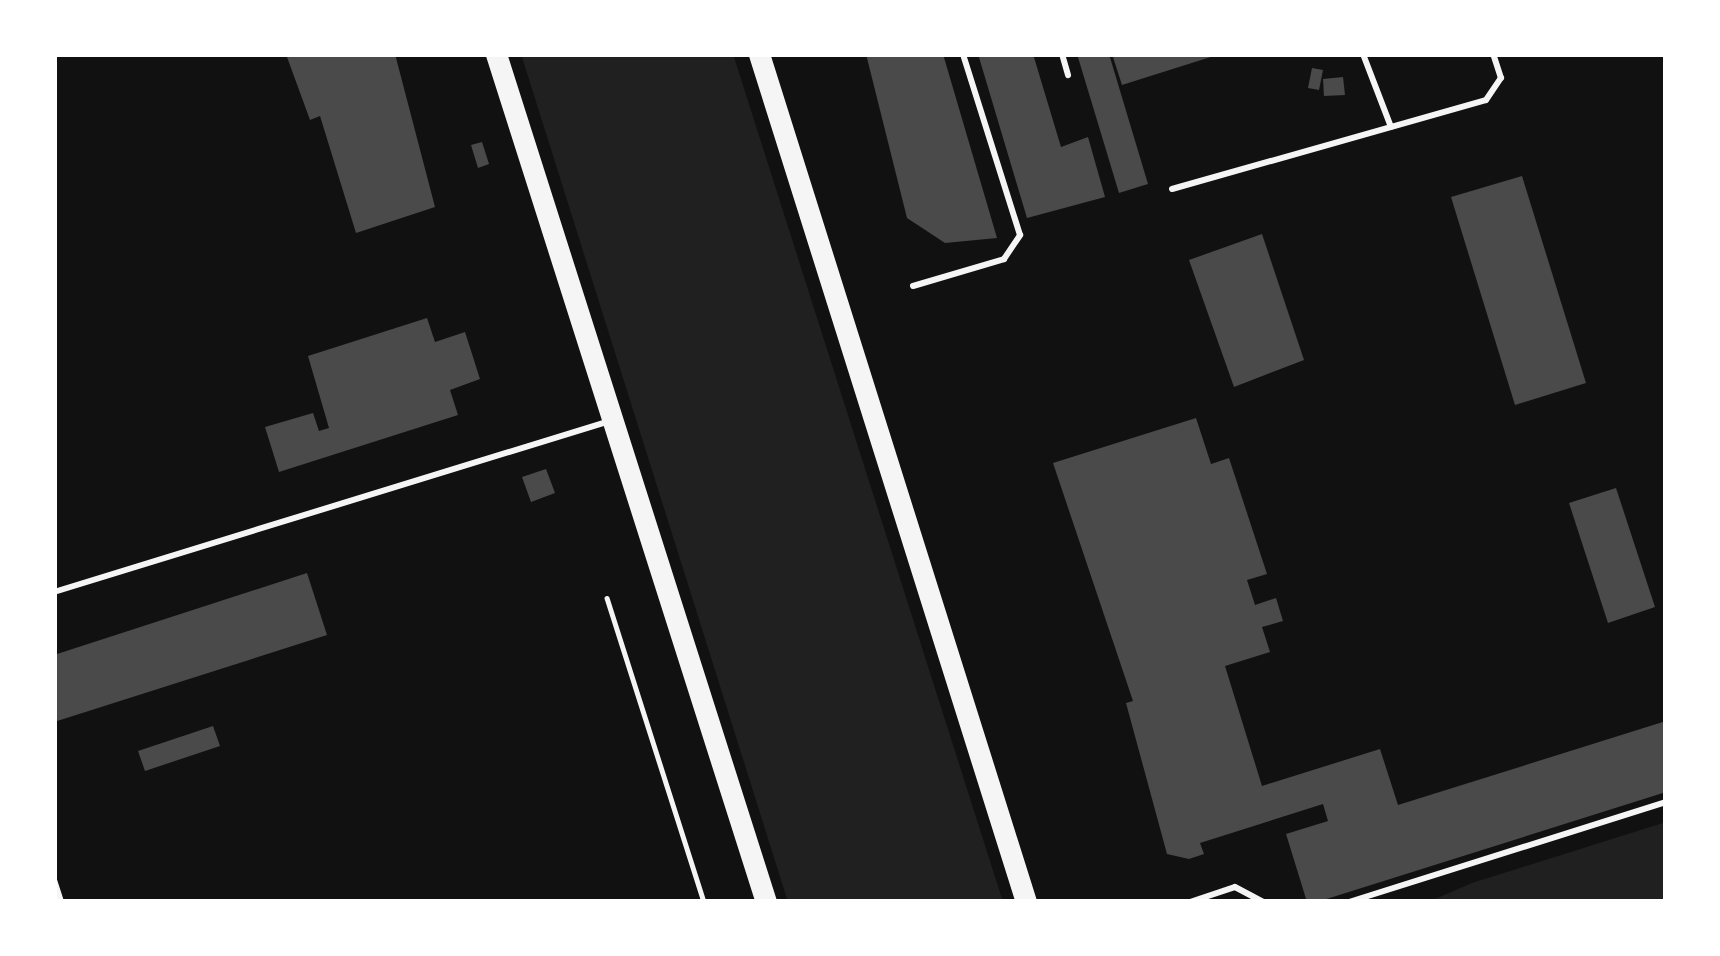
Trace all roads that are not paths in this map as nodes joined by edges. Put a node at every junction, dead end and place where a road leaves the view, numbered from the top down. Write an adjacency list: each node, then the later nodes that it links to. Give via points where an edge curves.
1 (496, 54): 11 (main road)
2 (759, 54): 17 (main road)
3 (963, 54): 10 (lane, via 1020,235 1004,259)
4 (1062, 54): 7 (lane)
5 (1363, 54): 8 (lane)
6 (1493, 54): 8 (lane, via 1501,78 1486,100)
7 (1068, 74)
8 (1391, 127): 9 (lane)
9 (1172, 189)
10 (914, 286)
11 (614, 420): 12 (lane); 16 (main road)
12 (54, 592)
13 (1666, 802): 20 (lane)
14 (54, 880): 15 (lane)
15 (61, 902)
16 (766, 902)
17 (1026, 902)
18 (1190, 902): 19 (lane, via 1234,887)
19 (1263, 902)
20 (1349, 902)

